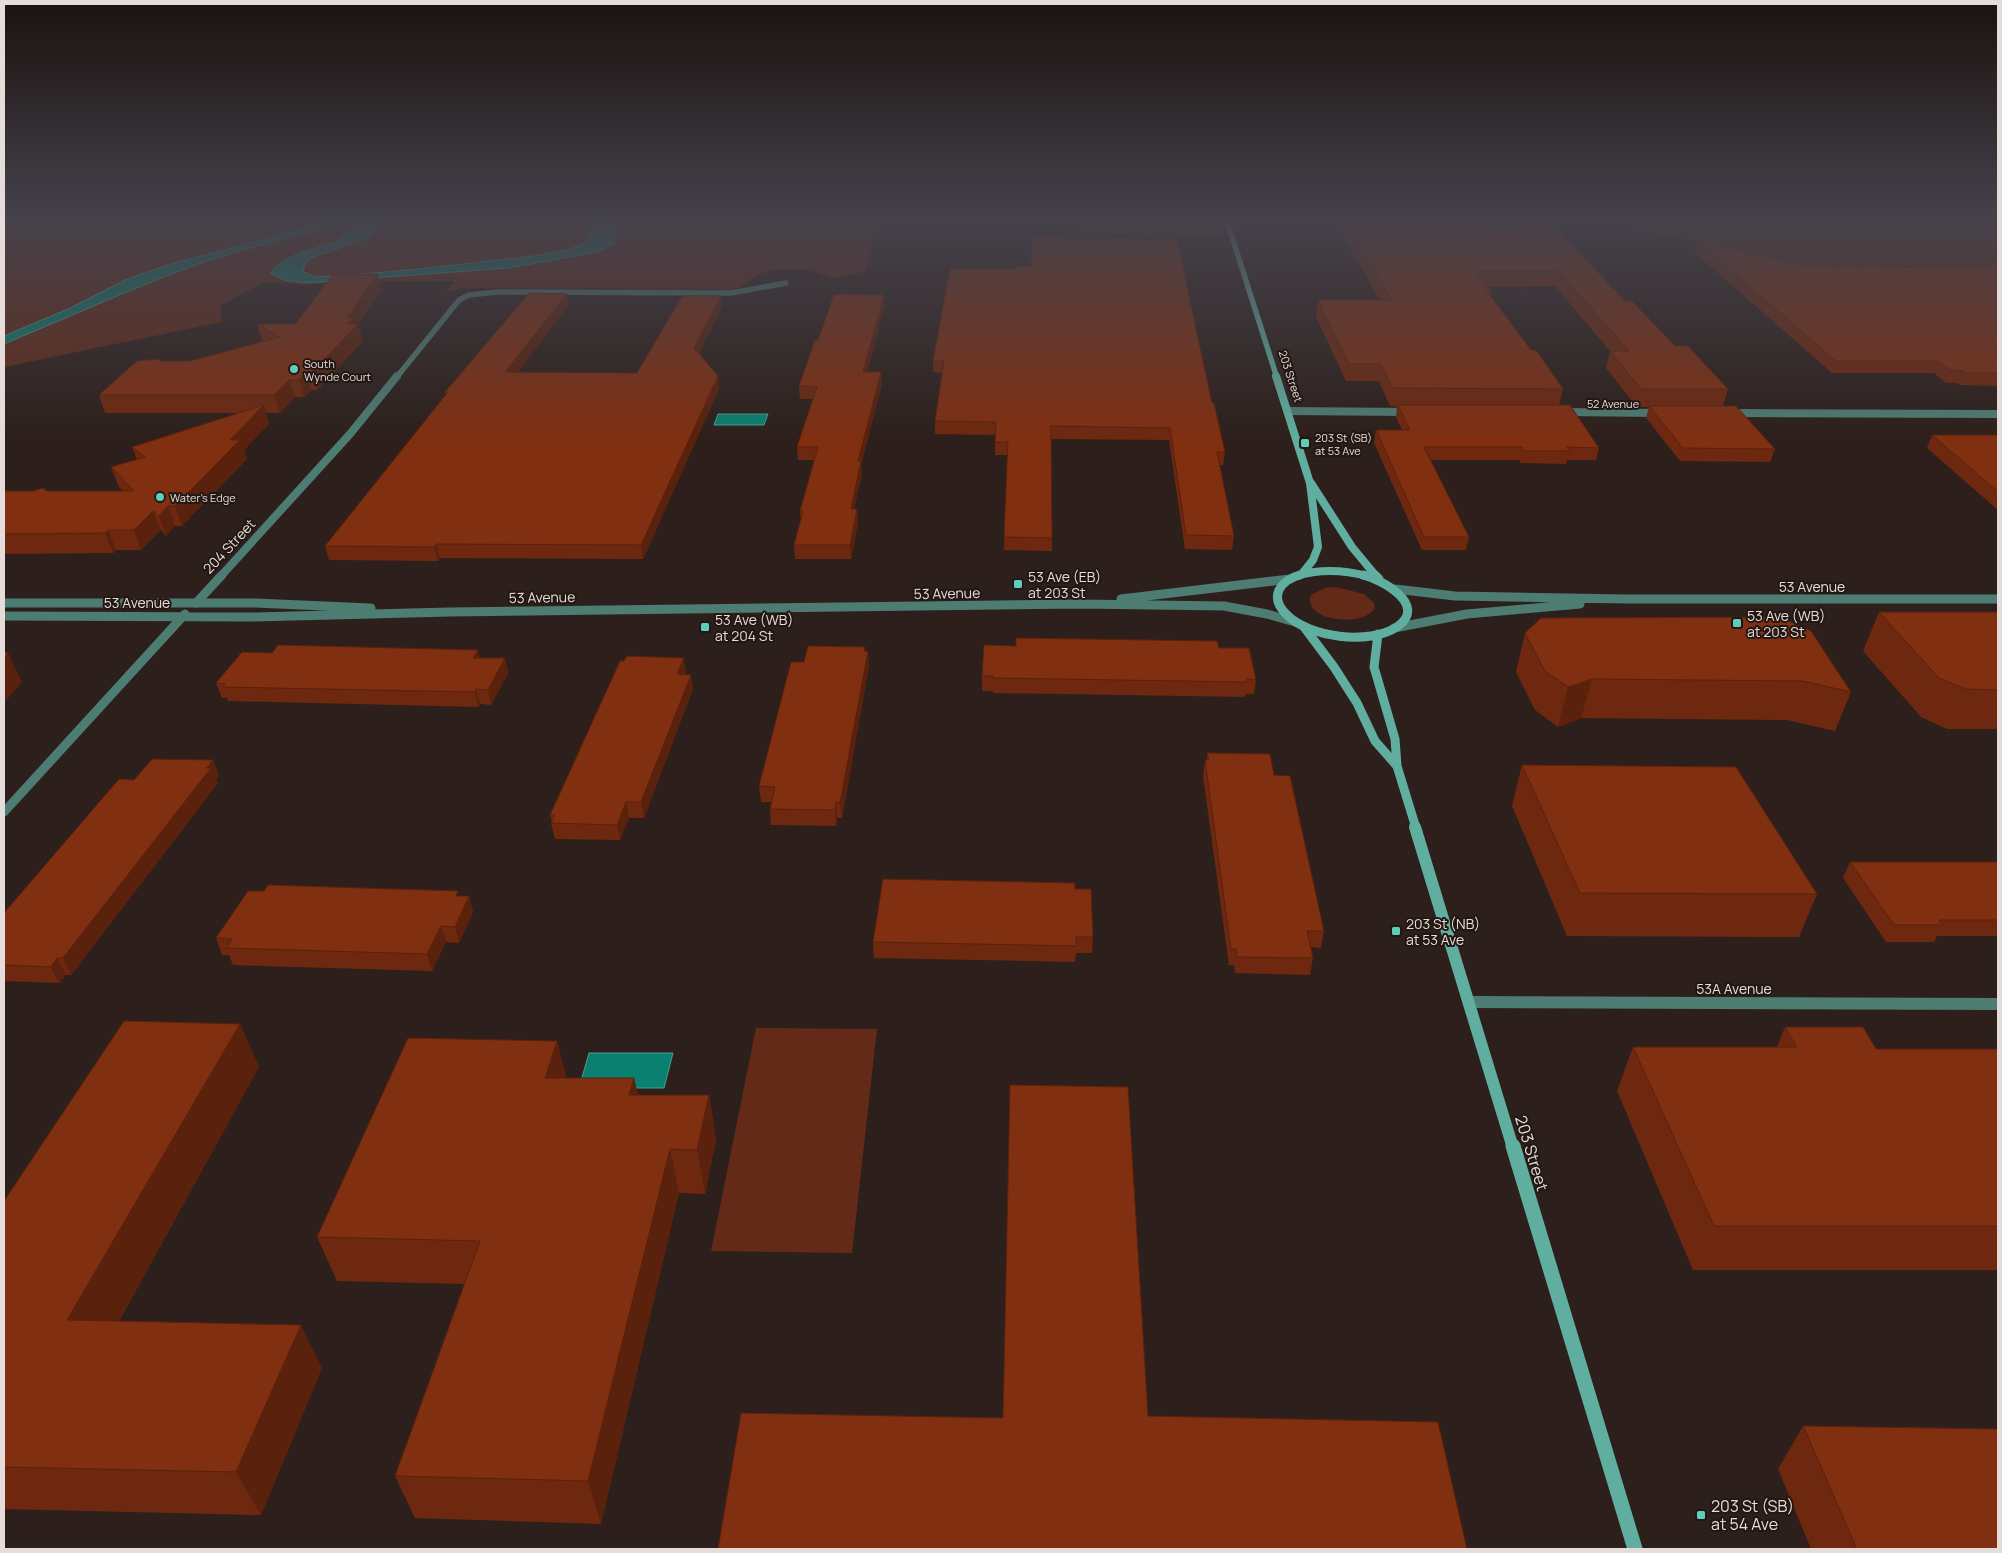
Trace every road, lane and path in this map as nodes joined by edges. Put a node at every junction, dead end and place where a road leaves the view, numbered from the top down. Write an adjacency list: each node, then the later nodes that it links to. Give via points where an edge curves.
1 (476, 293): 17 (street, 204 Street, via 459,300 350,434)
2 (1250, 293): 3 (main road, 203 Street)
3 (1288, 411): 4 (street); 9 (main road, 203 Street)
4 (1416, 412)
5 (1555, 412): 6 (street, 52 Avenue)
6 (1664, 413)
7 (1723, 413): 8 (street)
8 (1998, 414)
9 (1310, 482): 10 (main road, 203 Street, via 1318,546 1313,560); 12 (main road, 203 Street, via 1352,547)
10 (1301, 575): 11 (main road); 12 (main road, via 1340,571)
11 (1290, 579): 18 (street, 53 Avenue); 22 (main road, 203 Street, via 1278,590 1277,601 1282,612)
12 (1379, 580): 13 (main road)
13 (1395, 589): 14 (street, 53 Avenue, via 1455,596); 23 (main road, via 1405,599 1408,610 1405,620)
14 (1626, 599): 15 (street, 53 Avenue); 23 (street, 53 Avenue, via 1467,614)
15 (1998, 599)
16 (4, 603): 17 (street, 53 Avenue)
17 (196, 603): 19 (street, 53 Avenue); 21 (street, 204 Street)
18 (1080, 604): 19 (street, 53 Avenue); 22 (street, 53 Avenue, via 1224,606)
19 (450, 612): 21 (street, 53 Avenue, via 250,618)
20 (4, 616): 21 (street, 53 Avenue)
21 (183, 616): 26 (street, 204 Street)
22 (1299, 624): 24 (main road, via 1335,635 1357,637); 25 (main road, 203 Street, via 1334,667 1357,703 1375,741)
23 (1394, 628): 24 (main road)
24 (1378, 634): 25 (main road, 203 Street, via 1374,667 1395,739)
25 (1397, 766): 27 (main road, 203 Street)
26 (4, 812)
27 (1469, 1002): 28 (street, 53A Avenue); 29 (main road, 203 Street)
28 (1998, 1004)
29 (1635, 1549)

